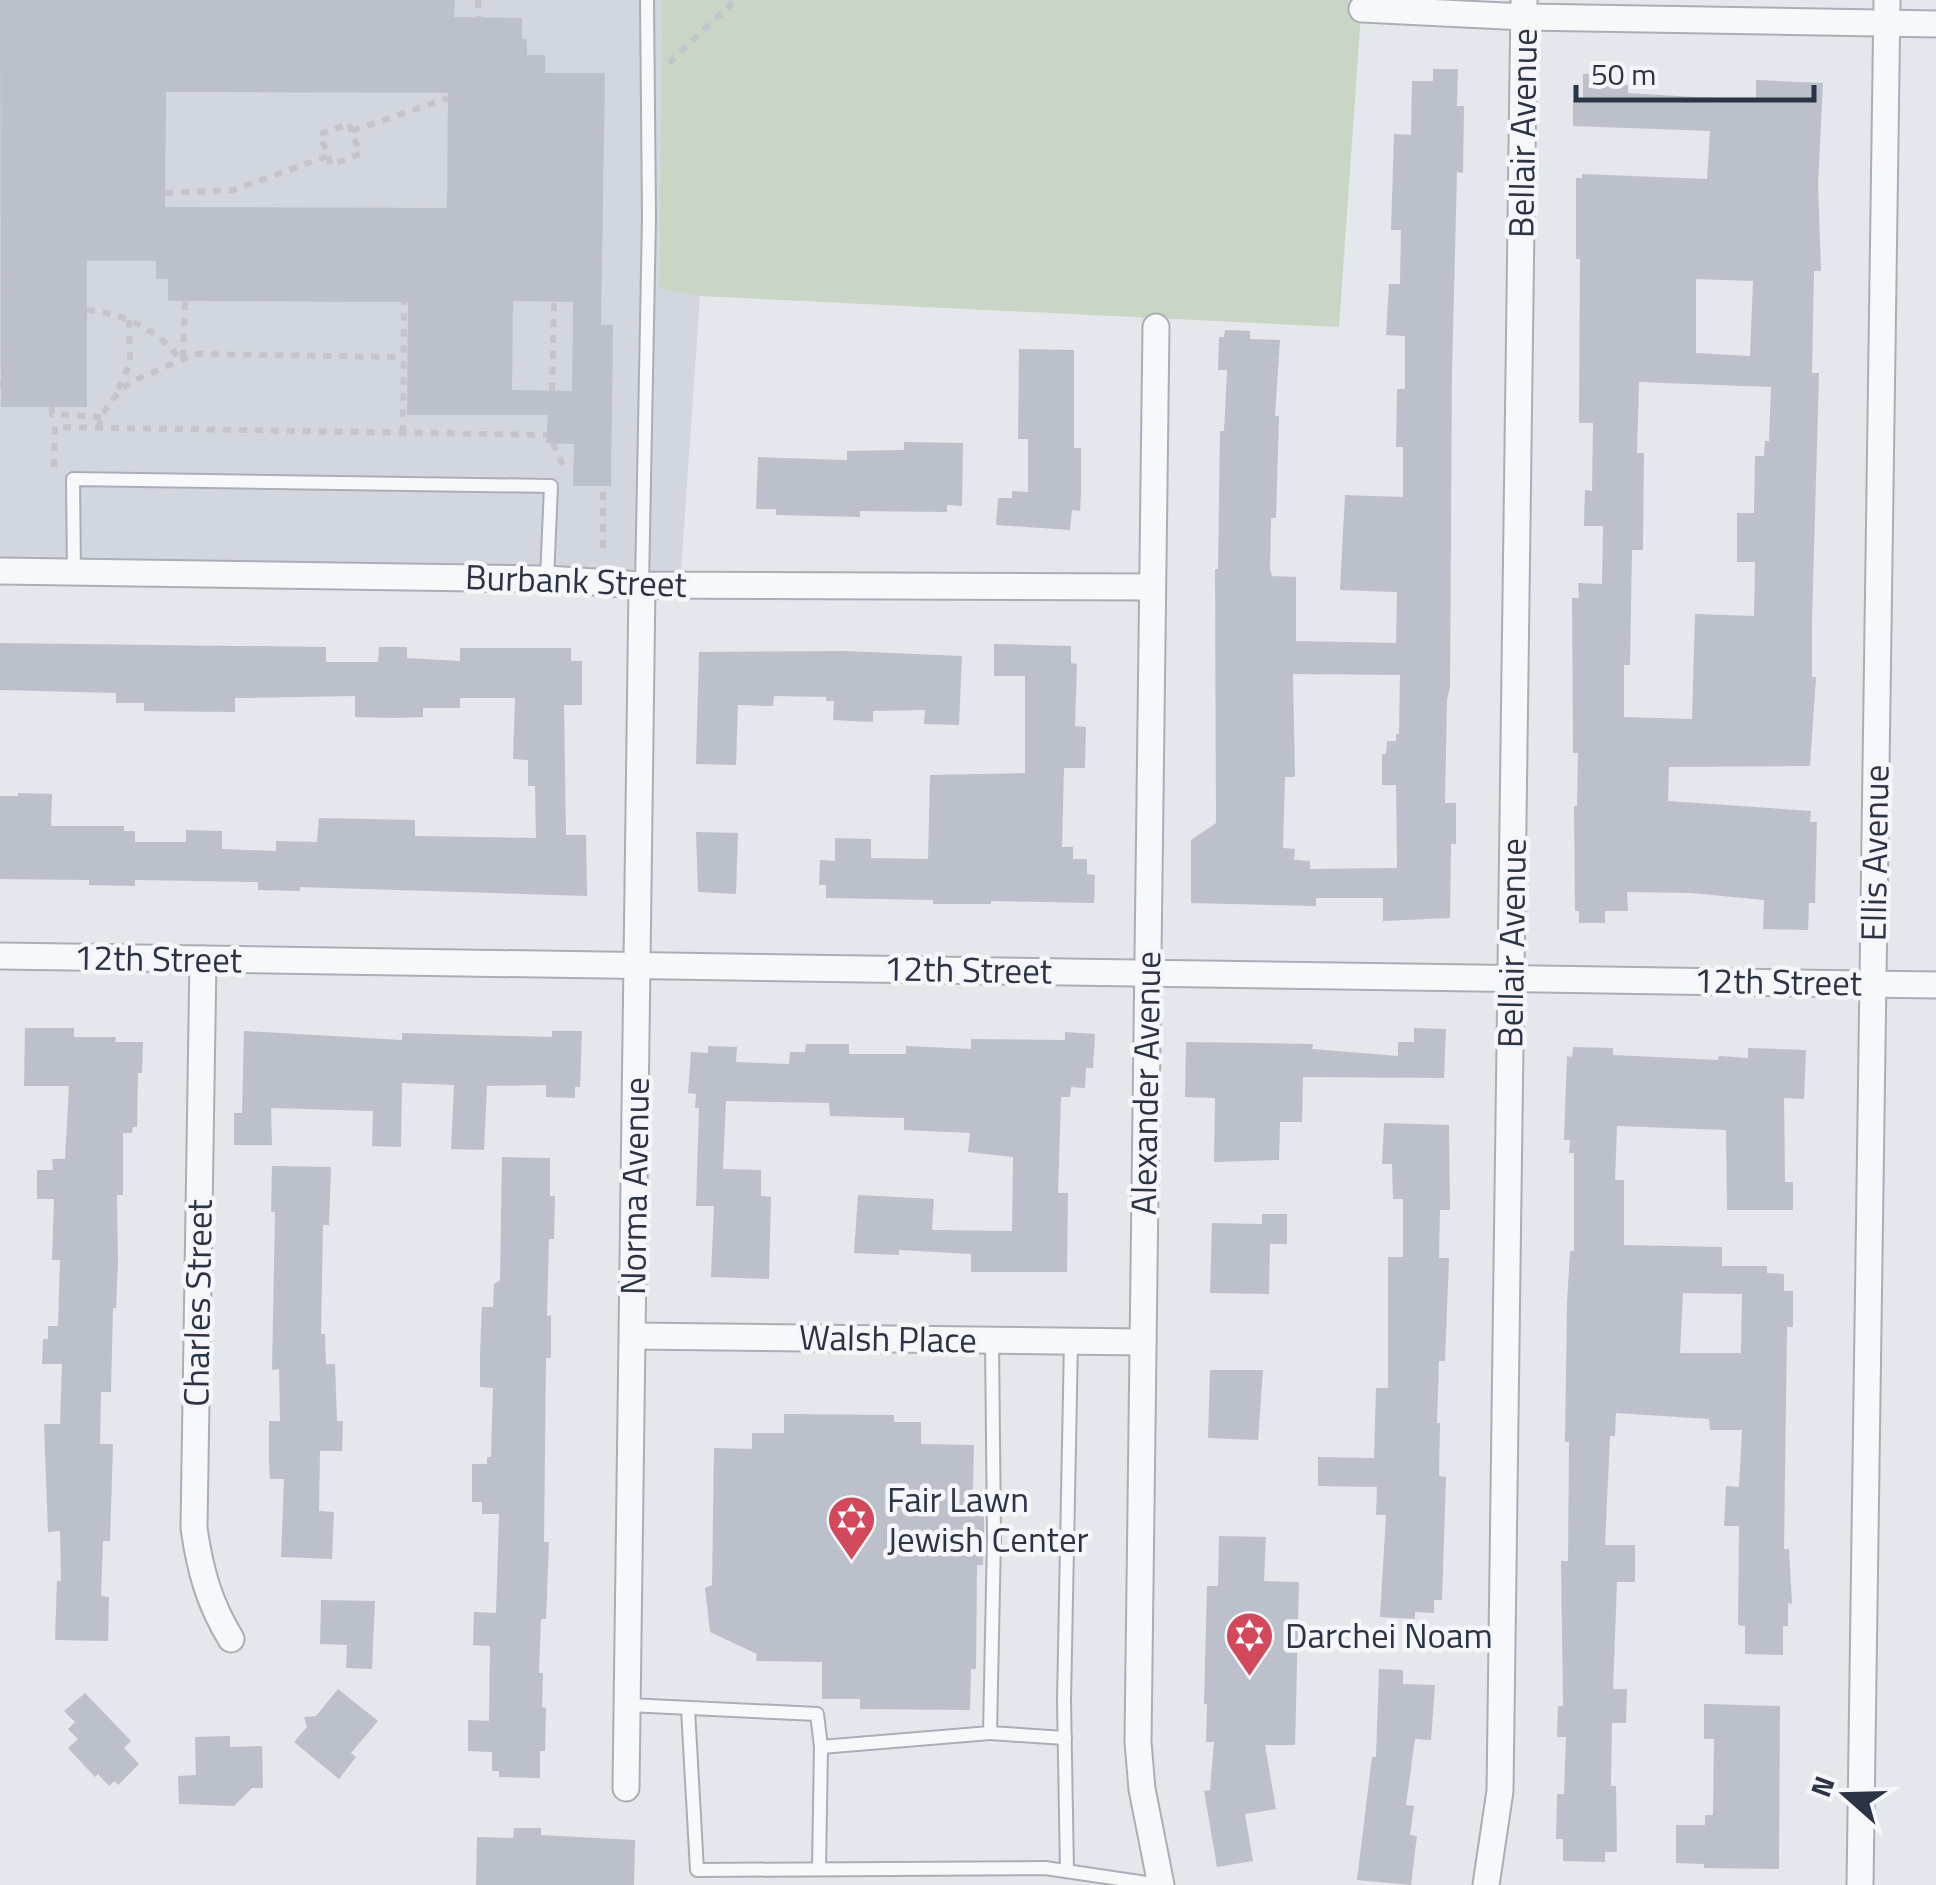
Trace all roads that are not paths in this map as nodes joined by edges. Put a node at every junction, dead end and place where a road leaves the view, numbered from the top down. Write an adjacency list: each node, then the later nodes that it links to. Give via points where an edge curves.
1 (647, 0): 10 (lane)
2 (1525, 8): 3 (street); 4 (street); 16 (street, Bellair Avenue)
3 (1362, 9)
4 (1887, 11): 5 (street); 17 (street, Ellis Avenue)
5 (1936, 24)
6 (1156, 326): 11 (street, Alexander Avenue)
7 (0, 571): 8 (street, Burbank Street)
8 (74, 572): 9 (street, Burbank Street); 9 (lane, via 73,478 551,486)
9 (547, 579): 10 (street, Burbank Street)
10 (642, 585): 11 (street, Burbank Street); 14 (street, Norma Avenue)
11 (1152, 587): 15 (street, Alexander Avenue)
12 (0, 956): 13 (street, 12th Street)
13 (203, 959): 14 (street, 12th Street); 23 (street, Charles Street, via 194,1528 212,1607)
14 (638, 966): 15 (street, 12th Street); 19 (street, Norma Avenue)
15 (1148, 973): 16 (street, 12th Street); 22 (street, Alexander Avenue)
16 (1512, 978): 17 (street, 12th Street); 33 (street, Bellair Avenue, via 1500,1791)
17 (1874, 984): 18 (street, 12th Street); 34 (street, Ellis Avenue)
18 (1936, 985)
19 (633, 1336): 20 (street, Walsh Place); 24 (street, Norma Avenue)
20 (992, 1340): 21 (street, Walsh Place); 26 (lane)
21 (1072, 1341): 22 (street, Walsh Place); 27 (lane)
22 (1143, 1342): 32 (street, Alexander Avenue, via 1138,1742)
23 (232, 1640)
24 (628, 1705): 25 (lane); 29 (street, Norma Avenue)
25 (688, 1709): 28 (lane, via 817,1714); 30 (lane, via 697,1870)
26 (990, 1733): 27 (lane); 28 (lane)
27 (1065, 1738): 31 (lane)
28 (821, 1746): 30 (lane)
29 (626, 1788)
30 (820, 1869): 31 (lane)
31 (1067, 1872): 32 (lane)
32 (1161, 1885)
33 (1486, 1885)
34 (1860, 1885)

